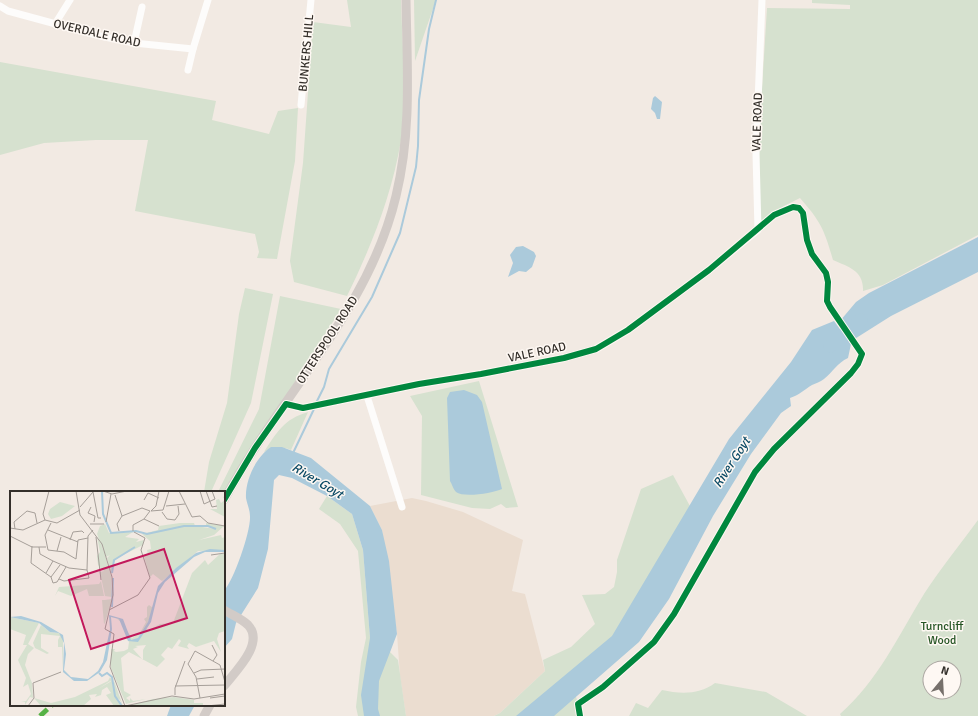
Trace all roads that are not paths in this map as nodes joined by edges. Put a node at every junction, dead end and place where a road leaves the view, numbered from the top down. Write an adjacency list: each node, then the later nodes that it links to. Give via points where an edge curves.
1 (70, 0): 8 (street)
2 (208, 0): 10 (street)
3 (311, 0): 12 (street, BUNKERS HILL)
4 (406, 0): 14 (main road, OTTERSPOOL ROAD, via 408,106 404,154 396,196 384,236 347,313)
5 (762, 0): 13 (street, VALE ROAD, via 756,154 758,230 628,330 596,349 564,358)
6 (0, 6): 8 (street, OVERDALE ROAD)
7 (142, 7): 9 (street)
8 (54, 24): 9 (street, OVERDALE ROAD)
9 (134, 43): 10 (street, OVERDALE ROAD)
10 (193, 49): 11 (street)
11 (188, 70)
12 (301, 105)
13 (366, 396): 14 (street, VALE ROAD, via 303,408); 16 (street)
14 (286, 404): 15 (main road, OTTERSPOOL ROAD, via 255,448)
15 (225, 498)
16 (402, 507)
17 (225, 611): 18 (main road, via 248,624 254,634 254,644)
18 (225, 685)
19 (209, 706): 20 (main road)
20 (204, 716)

